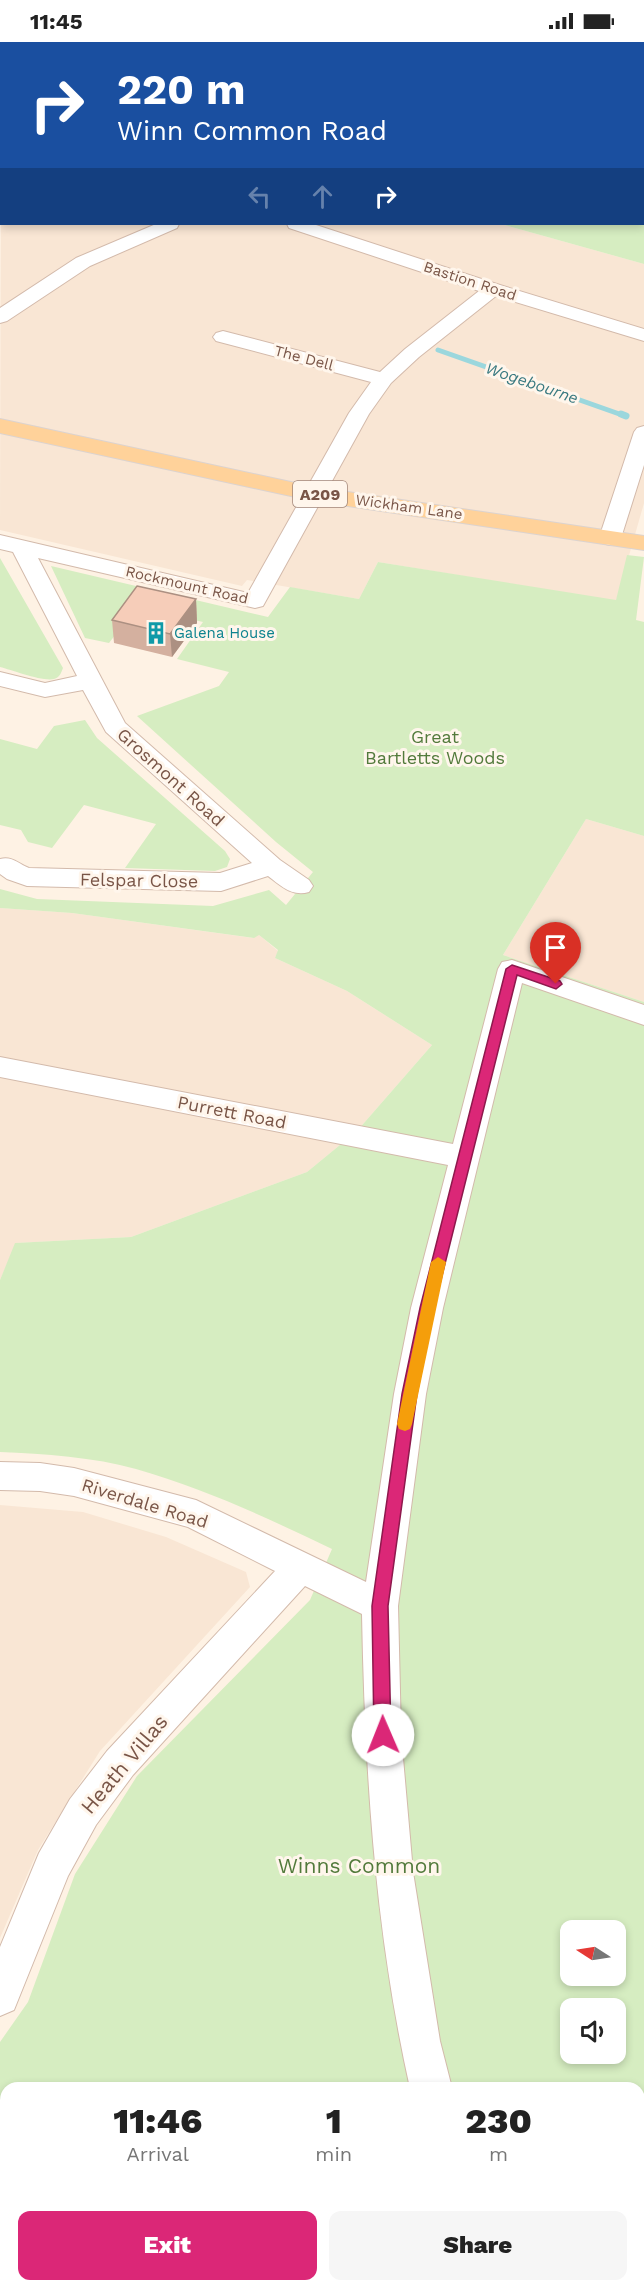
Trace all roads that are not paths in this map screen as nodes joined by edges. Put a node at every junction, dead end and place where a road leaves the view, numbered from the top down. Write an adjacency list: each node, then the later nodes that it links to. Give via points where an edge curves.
1 (168, 225): 4 (street, via 83,262)
2 (299, 225): 3 (street, Bastion Road)
3 (493, 289): 5 (street, Bastion Road); 7 (street)
4 (0, 317)
5 (644, 335)
6 (224, 337): 7 (street, The Dell)
7 (384, 379): 10 (street, via 358,413)
8 (0, 426): 10 (main road, Wickham Lane / A209)
9 (644, 432): 11 (street)
10 (314, 494): 11 (main road, Wickham Lane / A209); 13 (street, Rockmount Road, via 255,602)
11 (610, 538): 12 (main road, Wickham Lane / A209)
12 (644, 543)
13 (11, 545): 15 (street, Grosmont Road)
14 (0, 679): 15 (street, via 45,690)
15 (90, 681): 17 (street, Grosmont Road, via 115,727)
16 (7, 866): 17 (street, Felspar Close, via 27,877 221,882)
17 (271, 866): 18 (street, Grosmont Road)
18 (300, 886)
19 (644, 1016): 21 (street, via 512,969)
20 (0, 1067): 21 (street, Purrett Road)
21 (464, 1157): 24 (street, via 410,1394)
22 (0, 1476): 23 (street, Riverdale Road, via 74,1482 196,1515)
23 (301, 1566): 24 (street, Riverdale Road); 25 (street, Heath Villas, via 120,1763 83,1812 53,1866)
24 (380, 1606): 26 (street, via 383,1735 394,1872)
25 (0, 1996)
26 (430, 2082)

